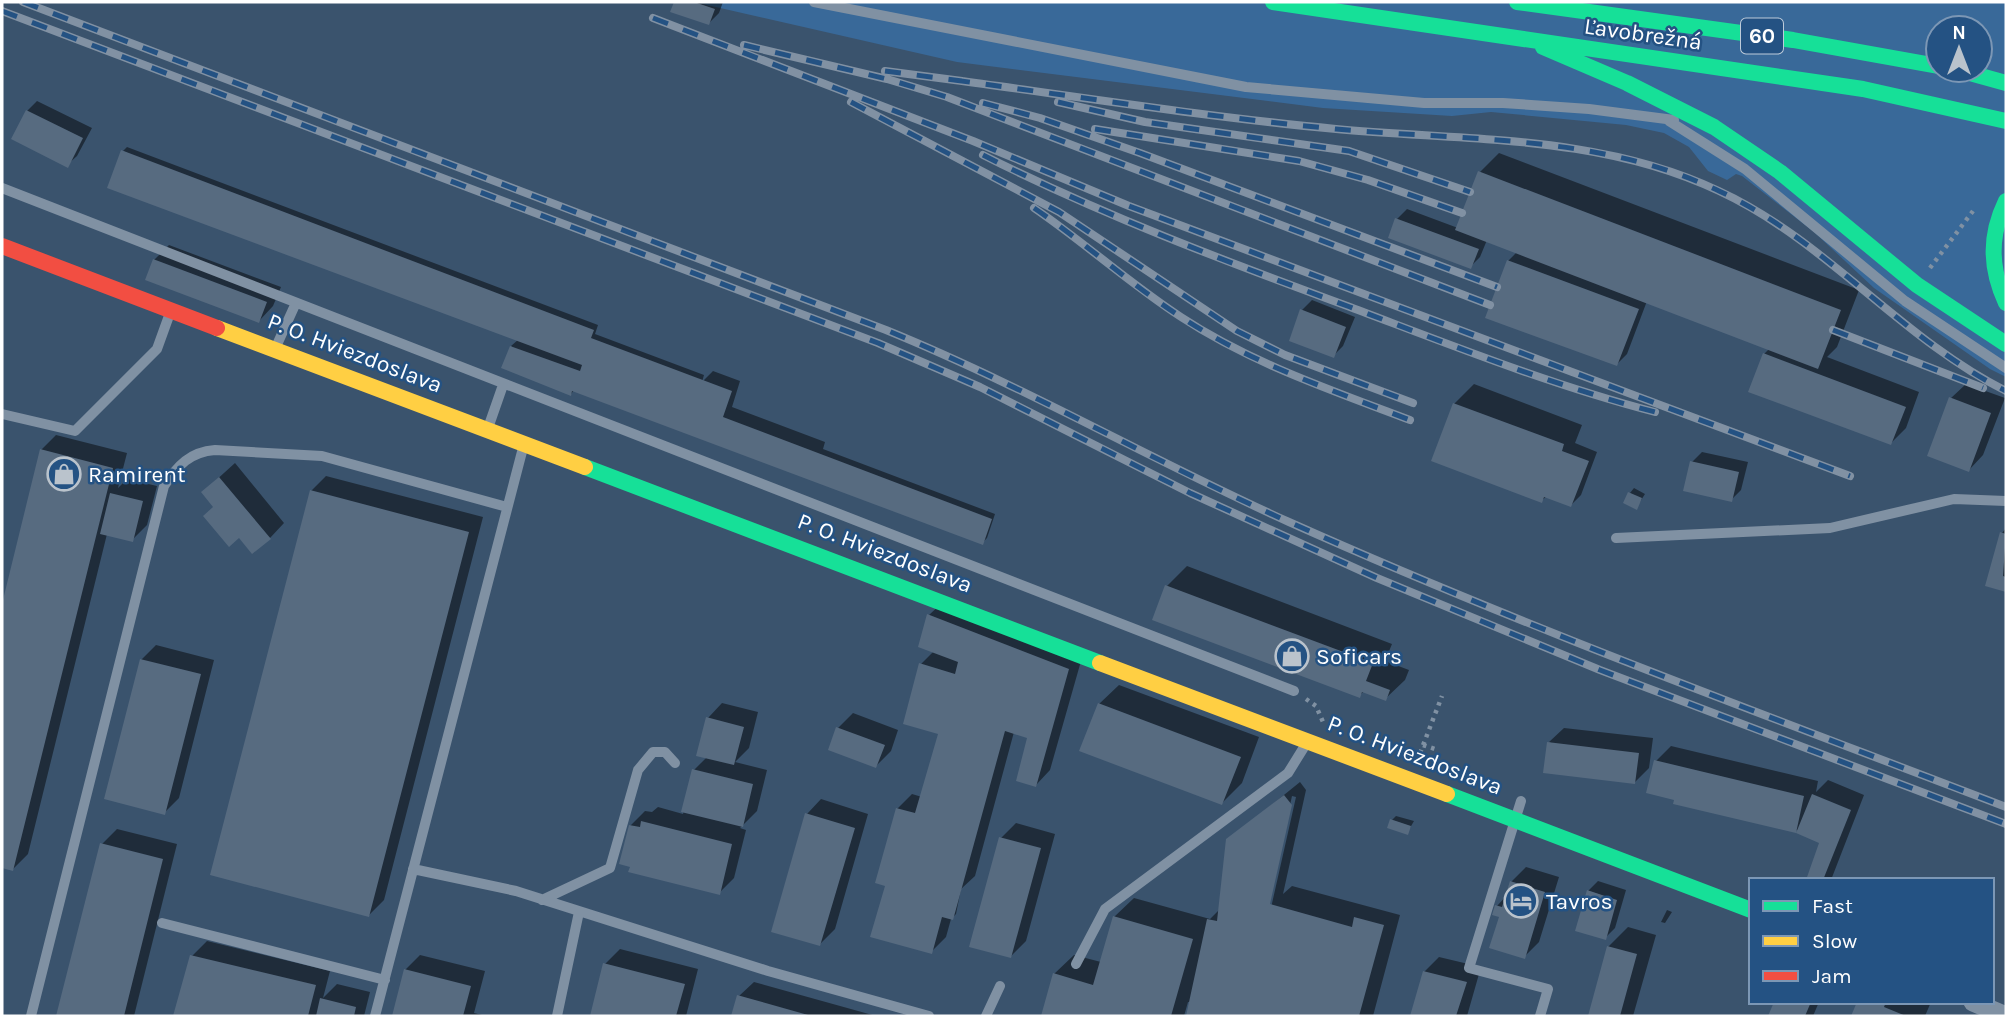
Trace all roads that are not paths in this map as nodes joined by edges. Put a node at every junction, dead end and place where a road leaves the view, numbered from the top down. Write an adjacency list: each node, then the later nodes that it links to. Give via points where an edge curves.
1 (814, 2): 15 (lane, via 1247,87 1424,103 1627,112 1672,120 1745,169 1905,301)
2 (1272, 2): 4 (main road, Ľavobrežná / 60)
3 (1517, 2): 5 (main road, Ľavobrežná / 60, via 1793,40)
4 (1528, 41): 6 (main road, Ľavobrežná / 60, via 1863,89); 13 (main road, via 1714,127 1780,172 1917,285)
5 (1924, 63)
6 (2006, 121)
7 (2, 188): 11 (lane)
8 (2006, 201): 10 (main road, via 1995,225 1992,256)
9 (2, 246): 12 (main road, P. O. Hviezdoslava)
10 (2006, 303)
11 (295, 304): 14 (lane); 16 (lane)
12 (172, 309): 14 (main road, P. O. Hviezdoslava); 17 (lane, via 157,349 75,431)
13 (2006, 344)
14 (275, 349): 18 (main road, P. O. Hviezdoslava)
15 (2006, 368)
16 (503, 385): 18 (lane); 23 (lane)
17 (2, 414)
18 (487, 430): 19 (main road, P. O. Hviezdoslava)
19 (525, 443): 21 (lane); 24 (main road, P. O. Hviezdoslava)
20 (2006, 501): 22 (lane, via 1954,499 1830,528)
21 (507, 506): 28 (lane); 37 (lane, via 322,456 198,451 179,466 164,486)
22 (1616, 538)
23 (1294, 691)
24 (1314, 743): 27 (main road, P. O. Hviezdoslava); 33 (lane, via 1288,773 1105,909)
25 (675, 763): 29 (lane, via 665,752 653,752 638,770 610,868)
26 (1521, 801): 27 (lane)
27 (1515, 818): 30 (main road, P. O. Hviezdoslava); 42 (lane, via 1469,968 1548,989)
28 (413, 869): 29 (lane); 34 (lane)
29 (542, 900): 31 (lane)
30 (1749, 909)
31 (579, 912): 39 (lane); 40 (lane)
32 (163, 923): 34 (lane)
33 (1076, 964)
34 (385, 980): 38 (lane)
35 (1000, 986): 41 (lane)
36 (1978, 1004): 43 (street)
37 (31, 1016)
38 (375, 1016)
39 (557, 1016)
40 (929, 1016)
41 (986, 1016)
42 (1540, 1016)
43 (2006, 1016)

